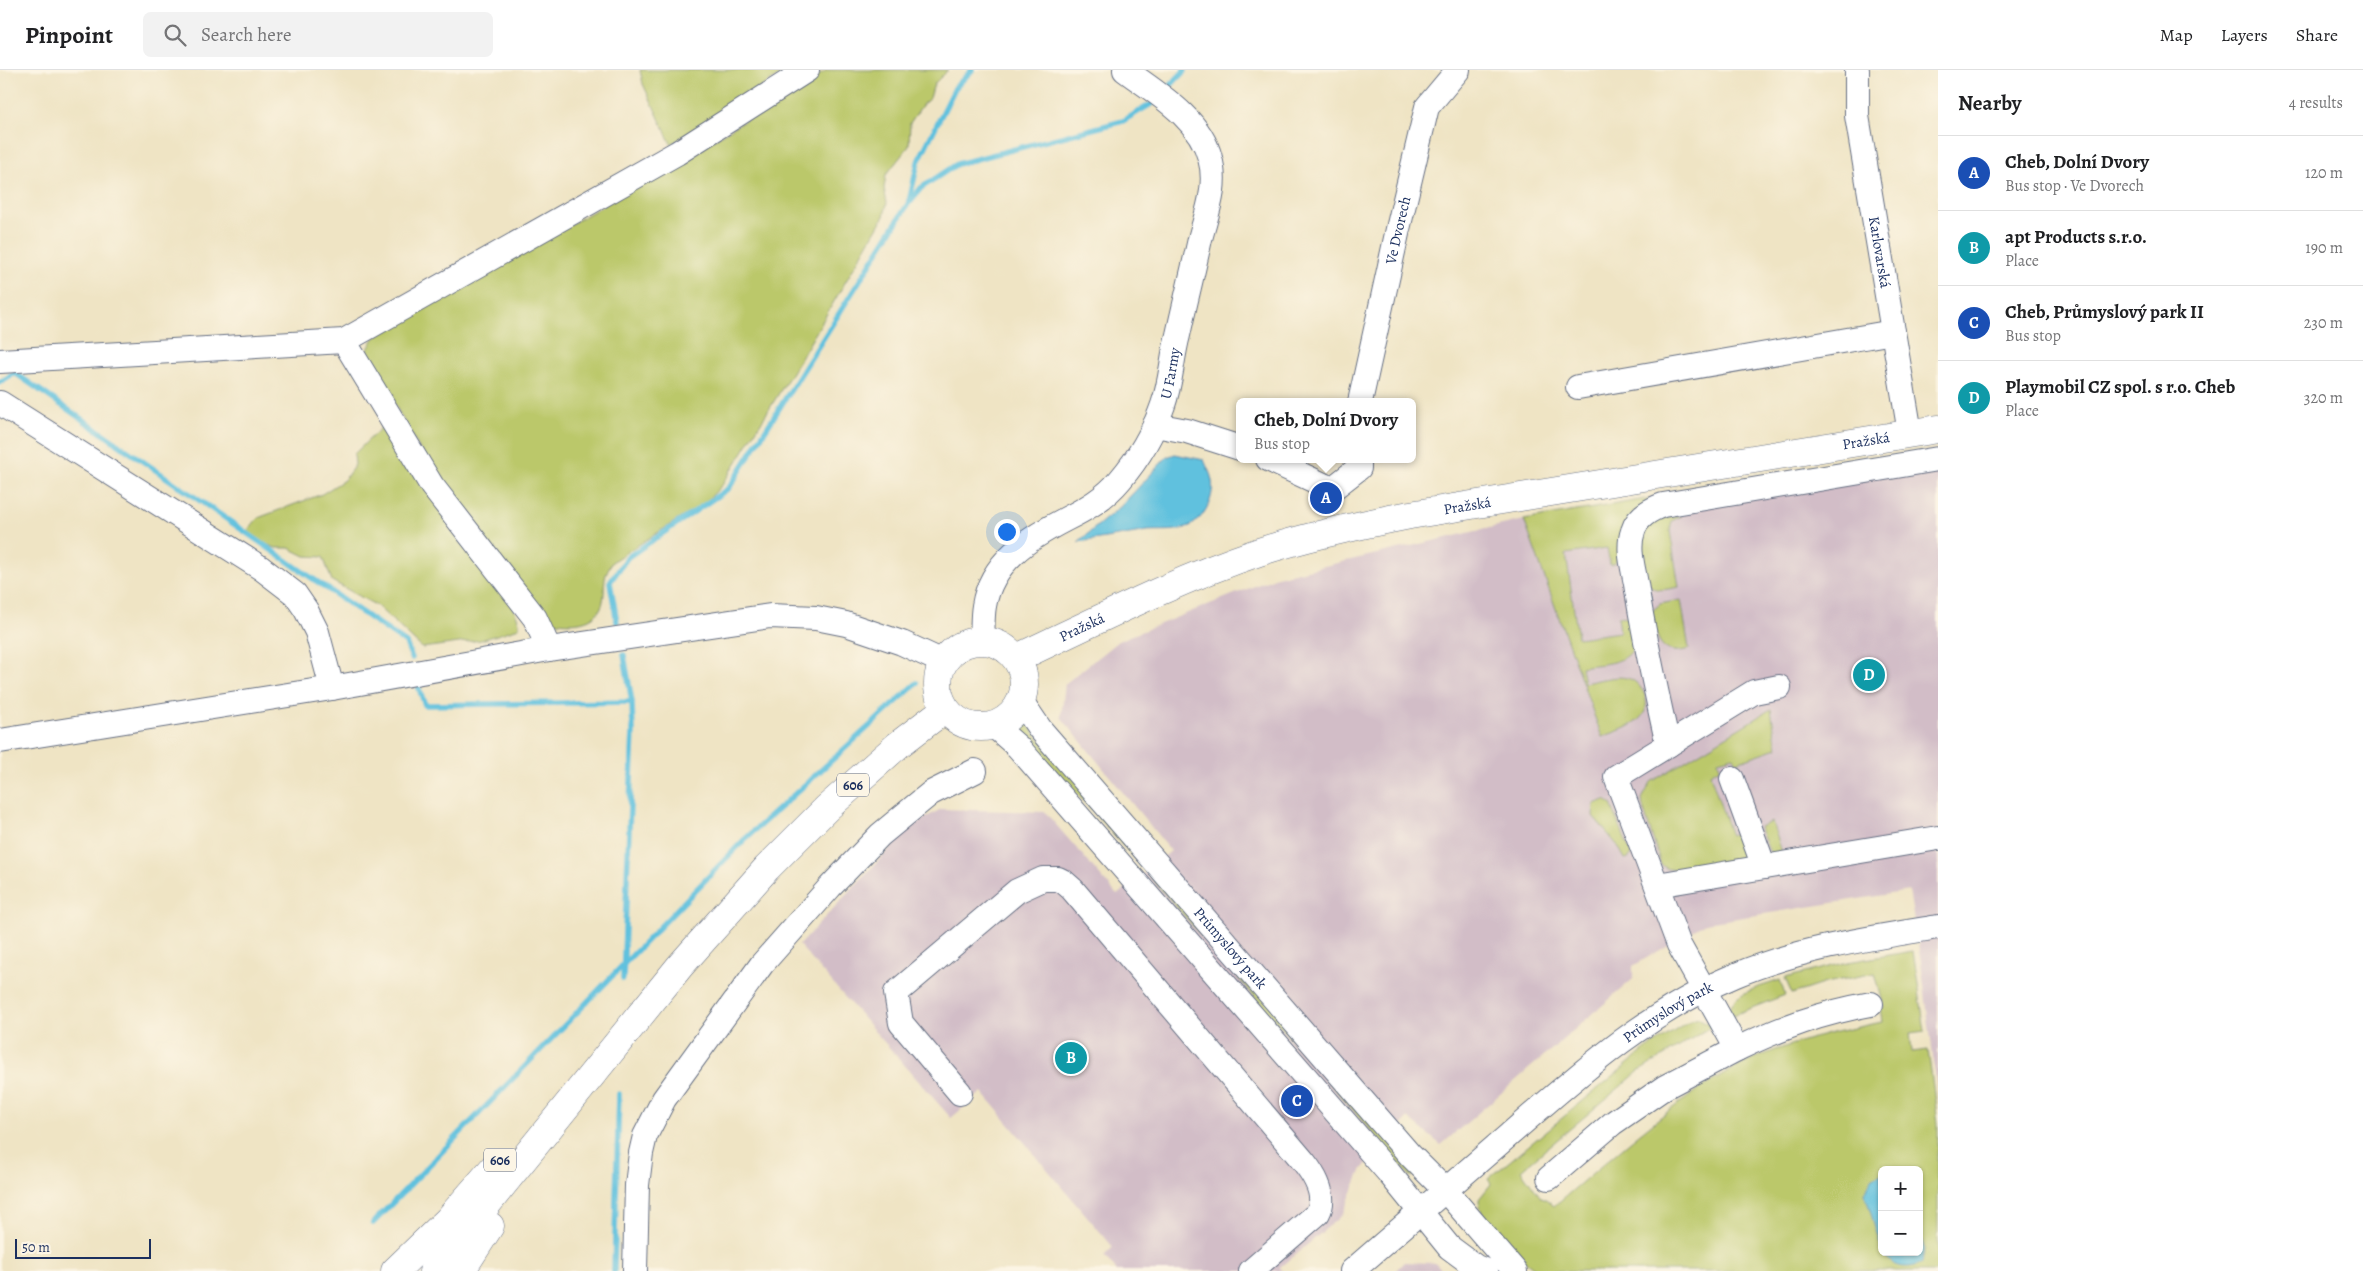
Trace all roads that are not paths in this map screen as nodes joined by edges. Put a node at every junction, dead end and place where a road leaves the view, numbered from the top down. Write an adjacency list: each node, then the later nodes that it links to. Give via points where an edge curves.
1 (807, 70): 6 (street, via 677,153)
2 (1126, 70): 11 (street, U Farmy, via 1200,133 1213,171 1212,198 1164,403)
3 (1458, 70): 9 (street, Ve Dvorech, via 1428,107)
4 (1857, 70): 5 (street, Karlovarská, via 1857,116)
5 (1893, 332): 8 (street); 13 (street, Karlovarská)
6 (344, 341): 7 (street); 19 (street, via 432,486 535,618)
7 (0, 361)
8 (1578, 387)
9 (1361, 398)
10 (0, 403): 23 (street, via 260,568 295,594 317,632)
11 (1155, 425): 14 (street); 18 (street, U Farmy, via 1132,464 1111,490 1008,556 989,586)
12 (1938, 429): 13 (main road, Pražská)
13 (1910, 433): 20 (main road, Pražská, via 1358,525 1259,552 1207,572)
14 (1236, 447)
15 (1938, 459): 28 (street, via 1663,505 1650,510 1636,522 1631,552 1641,618)
16 (1277, 463): 17 (street, via 1332,489 1359,468)
17 (1359, 463)
18 (982, 640): 20 (main road, via 995,642); 21 (main road, via 960,646)
19 (548, 649): 21 (street, via 748,618 789,616 846,624); 23 (street)
20 (1017, 658): 24 (main road, via 1024,679)
21 (943, 662): 25 (main road, via 937,686)
22 (1779, 687): 28 (street, via 1754,692)
23 (332, 688): 27 (street)
24 (1021, 701): 26 (main road, via 1010,716); 41 (street, Průmyslový park, via 1040,728 1410,1155)
25 (945, 709): 26 (main road, via 966,725); 38 (main road, 606, via 898,745 827,808 768,868 680,966)
26 (993, 725): 42 (street, Průmyslový park, via 1018,747)
27 (0, 741)
28 (1668, 745): 33 (street, via 1616,777)
29 (975, 772): 46 (street, via 931,793 902,816 830,887 762,964 664,1099 640,1153)
30 (1732, 778): 32 (street)
31 (1938, 838): 32 (street)
32 (1764, 867): 33 (street)
33 (1657, 885): 35 (street, via 1679,944)
34 (1938, 927): 35 (street, Průmyslový park, via 1800,953 1736,975)
35 (1705, 990): 37 (street); 41 (street, Průmyslový park, via 1656,1017 1606,1052)
36 (1871, 1004): 37 (street, via 1831,1011 1780,1028)
37 (1737, 1048): 40 (street, via 1665,1087 1613,1123)
38 (609, 1054): 43 (main road, 606, via 536,1120 448,1220); 44 (main road, 606); 45 (main road)
39 (960, 1094): 47 (street, via 901,1023 896,993 1017,891 1043,880 1058,879 1064,882 1212,1053 1315,1179 1322,1202 1318,1214)
40 (1549, 1178)
41 (1445, 1190): 42 (street, Průmyslový park); 50 (street)
42 (1420, 1212): 48 (street, Průmyslový park); 49 (street, via 1450,1247)
43 (395, 1271)
44 (433, 1271)
45 (461, 1271)
46 (635, 1271)
47 (1251, 1271)
48 (1352, 1271)
49 (1486, 1271)
50 (1515, 1271)

